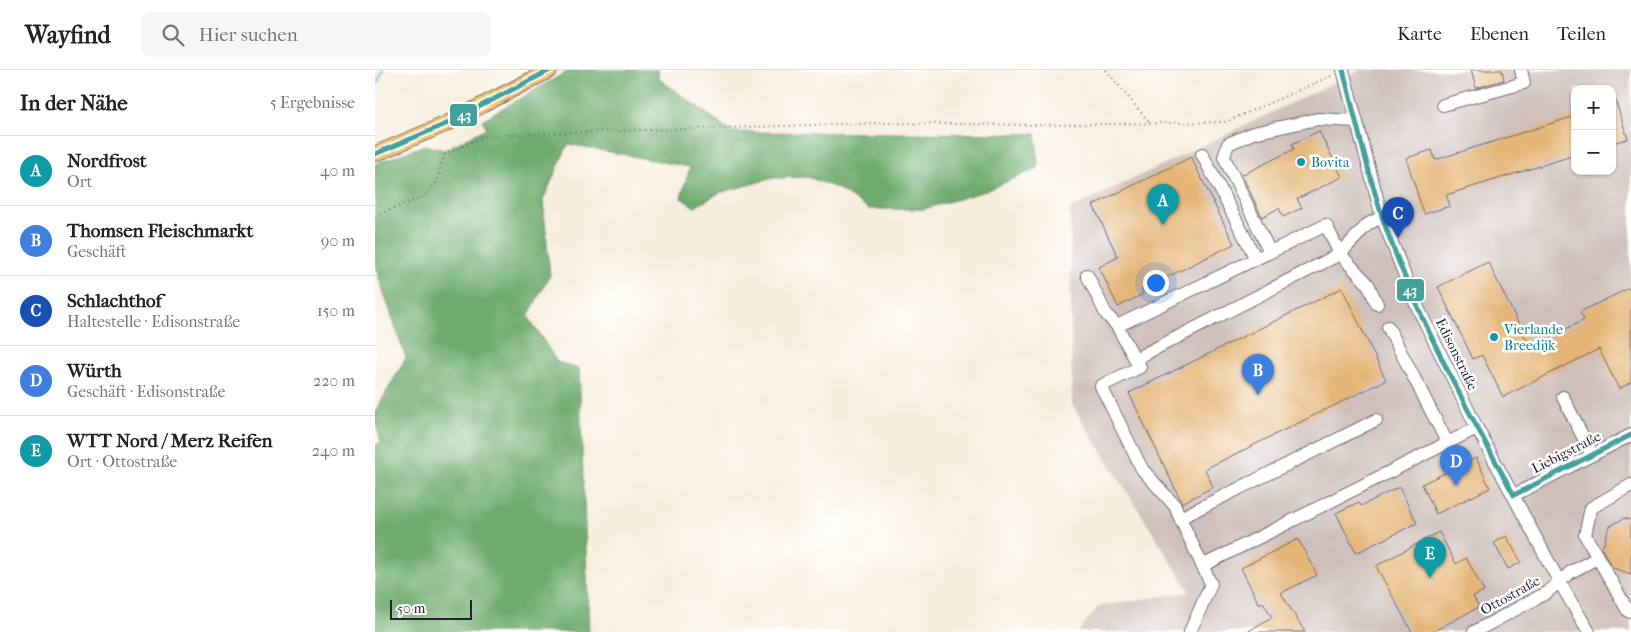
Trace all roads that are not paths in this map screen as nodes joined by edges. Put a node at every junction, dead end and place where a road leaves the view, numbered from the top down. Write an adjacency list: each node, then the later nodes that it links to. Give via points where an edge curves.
1 (550, 70): 6 (main road, via 446,124)
2 (1343, 70): 5 (street, Edisonstraße)
3 (1521, 70): 4 (street, via 1524,83)
4 (1443, 105)
5 (1356, 121): 8 (street, Edisonstraße); 9 (street, via 1318,119 1253,133 1228,144 1224,157)
6 (375, 154)
7 (1203, 154): 11 (street)
8 (1382, 217): 10 (street, via 1368,224); 19 (street, Edisonstraße, via 1415,302)
9 (1270, 252): 10 (street, via 1326,225); 11 (street)
10 (1340, 254): 13 (street, via 1368,284); 16 (street)
11 (1256, 259): 14 (street)
12 (1087, 275): 14 (street, via 1106,314)
13 (1377, 304)
14 (1117, 326): 16 (street)
15 (1388, 327): 21 (street)
16 (1135, 359): 25 (street, via 1140,367 1101,386 1142,469 1175,506)
17 (1563, 397): 22 (street)
18 (1376, 420): 25 (street)
19 (1477, 428): 21 (street); 24 (street, Edisonstraße)
20 (1630, 438): 22 (street, Liebigstraße)
21 (1447, 442): 27 (street)
22 (1593, 455): 24 (street, Liebigstraße)
23 (1631, 485): 26 (street, via 1591,508 1585,535)
24 (1514, 495): 28 (street, Edisonstraße)
25 (1180, 518): 27 (street)
26 (1597, 558): 28 (street, Ottostraße, via 1571,572); 29 (street)
27 (1202, 566): 30 (street, via 1211,584)
28 (1560, 583): 31 (street, Ottostraße); 32 (street, Edisonstraße)
29 (1628, 611)
30 (1190, 632)
31 (1474, 632)
32 (1589, 632)

